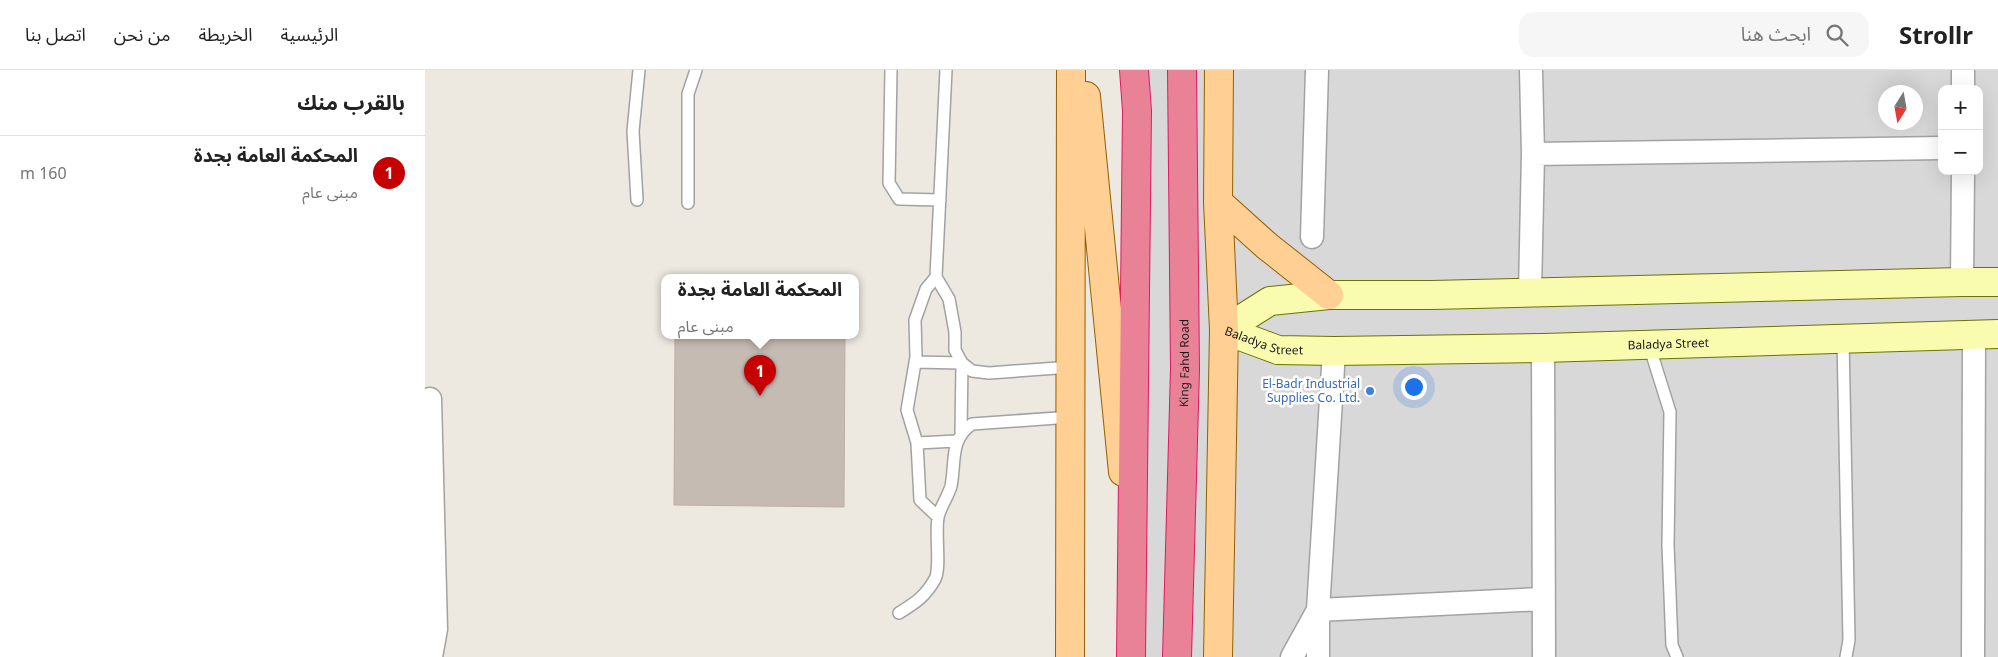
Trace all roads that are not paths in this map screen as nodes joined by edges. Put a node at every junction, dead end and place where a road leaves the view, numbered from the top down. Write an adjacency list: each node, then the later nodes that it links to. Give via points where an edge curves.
1 (639, 70): 17 (lane, via 633,131)
2 (696, 70): 20 (lane, via 687,94)
3 (891, 70): 18 (lane, via 889,183 899,199)
4 (946, 70): 18 (lane)
5 (1071, 70): 35 (main road)
6 (1084, 70): 41 (main road)
7 (1134, 70): 41 (highway, via 1137,111)
8 (1182, 70): 48 (highway, King Fahd Road, via 1185,369)
9 (1219, 70): 19 (main road)
10 (1317, 70): 21 (street)
11 (1531, 70): 15 (street)
12 (1963, 70): 13 (street)
13 (1963, 85)
14 (1938, 148): 15 (street)
15 (1533, 154): 25 (street)
16 (1963, 175): 23 (street)
17 (637, 200)
18 (940, 200): 22 (lane)
19 (1218, 202): 26 (main road); 27 (main road)
20 (688, 203)
21 (1313, 237)
22 (936, 277): 33 (lane, via 926,289 915,320); 34 (lane, via 949,299 955,350)
23 (1961, 282): 24 (street, Baladya Street); 25 (street, Baladya Street)
24 (1998, 282)
25 (1531, 292): 26 (street, Baladya Street)
26 (1329, 296): 27 (street, Baladya Street, via 1270,300)
27 (1224, 330): 32 (street, Baladya Street, via 1277,350); 49 (main road)
28 (1986, 334): 29 (street, Baladya Street); 55 (street)
29 (1843, 338): 30 (street, Baladya Street); 54 (lane, via 1849,640)
30 (1649, 345): 31 (street, Baladya Street); 53 (lane, via 1670,412 1668,545 1672,645)
31 (1543, 348): 32 (street, Baladya Street); 42 (street)
32 (1334, 351): 43 (street)
33 (915, 362): 34 (lane); 39 (lane, via 907,410)
34 (962, 363): 35 (lane, via 972,371 989,373); 38 (lane)
35 (1071, 367): 37 (main road)
36 (431, 400): 45 (street, via 435,629)
37 (1071, 417): 38 (lane, via 972,424); 46 (main road)
38 (959, 436): 39 (lane); 40 (lane, via 951,486)
39 (917, 443): 40 (lane, via 920,500)
40 (937, 517): 44 (lane, via 936,577 922,598)
41 (1133, 566): 47 (highway)
42 (1542, 599): 43 (street); 52 (street)
43 (1318, 610): 50 (street); 51 (street)
44 (899, 613)
45 (431, 657)
46 (1070, 657)
47 (1131, 657)
48 (1177, 657)
49 (1218, 657)
50 (1293, 657)
51 (1318, 657)
52 (1544, 657)
53 (1677, 657)
54 (1846, 657)
55 (1973, 657)

